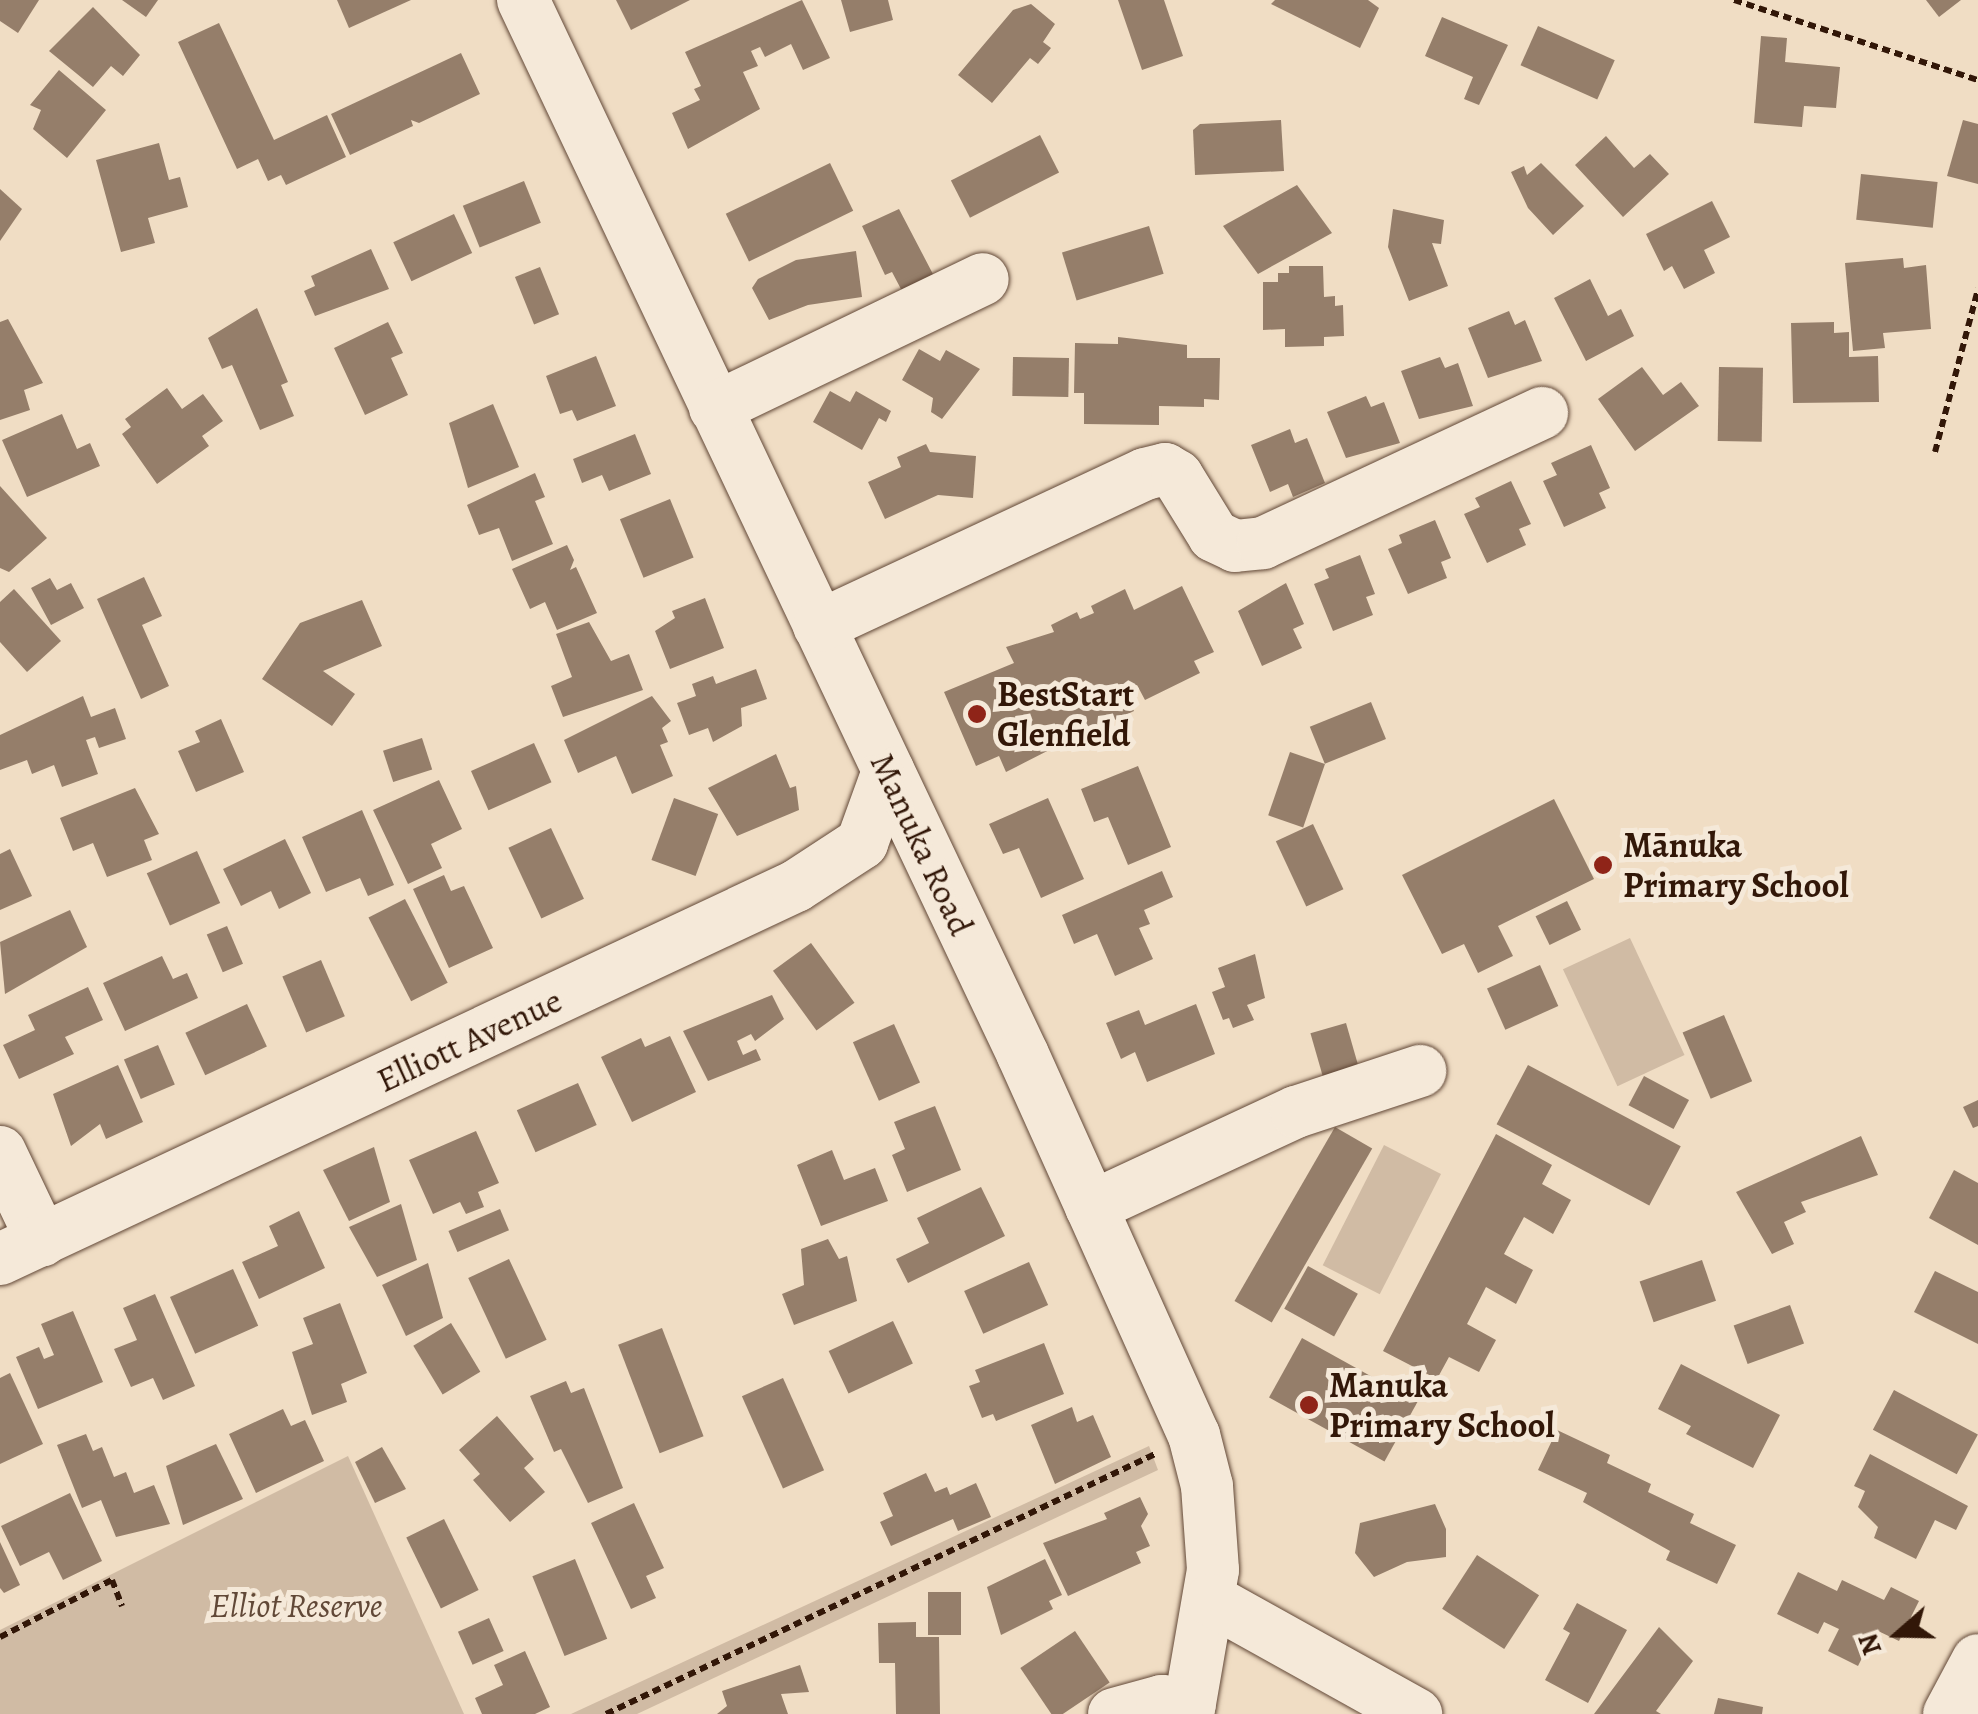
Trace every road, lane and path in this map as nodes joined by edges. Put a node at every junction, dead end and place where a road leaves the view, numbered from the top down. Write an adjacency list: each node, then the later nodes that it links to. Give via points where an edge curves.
1 (523, 0): 7 (street, Manuka Road)
2 (1734, 0): 3 (path)
3 (1978, 80)
4 (983, 278): 7 (street)
5 (1978, 289): 6 (path)
6 (1975, 315): 9 (path)
7 (715, 408): 10 (street, Manuka Road)
8 (1542, 413): 10 (street, via 1263,543 1236,546 1214,536 1177,476 1165,469 1145,474)
9 (1936, 452)
10 (820, 626): 11 (street, Manuka Road)
11 (888, 771): 14 (street, Manuka Road); 15 (street, Elliott Avenue, via 862,843 796,886)
12 (1420, 1070): 14 (street, via 1296,1112)
13 (0, 1152): 15 (street)
14 (1092, 1207): 17 (street, Manuka Road, via 1194,1435 1213,1542)
15 (21, 1250)
16 (1156, 1453): 22 (path)
17 (1210, 1600): 21 (street, Manuka Road); 24 (street)
18 (122, 1606): 19 (path, via 112,1580)
19 (0, 1636)
20 (1978, 1660): 25 (street)
21 (1190, 1709): 23 (street, via 1162,1701)
22 (606, 1714)
23 (1114, 1714)
24 (1416, 1714)
25 (1950, 1714)

